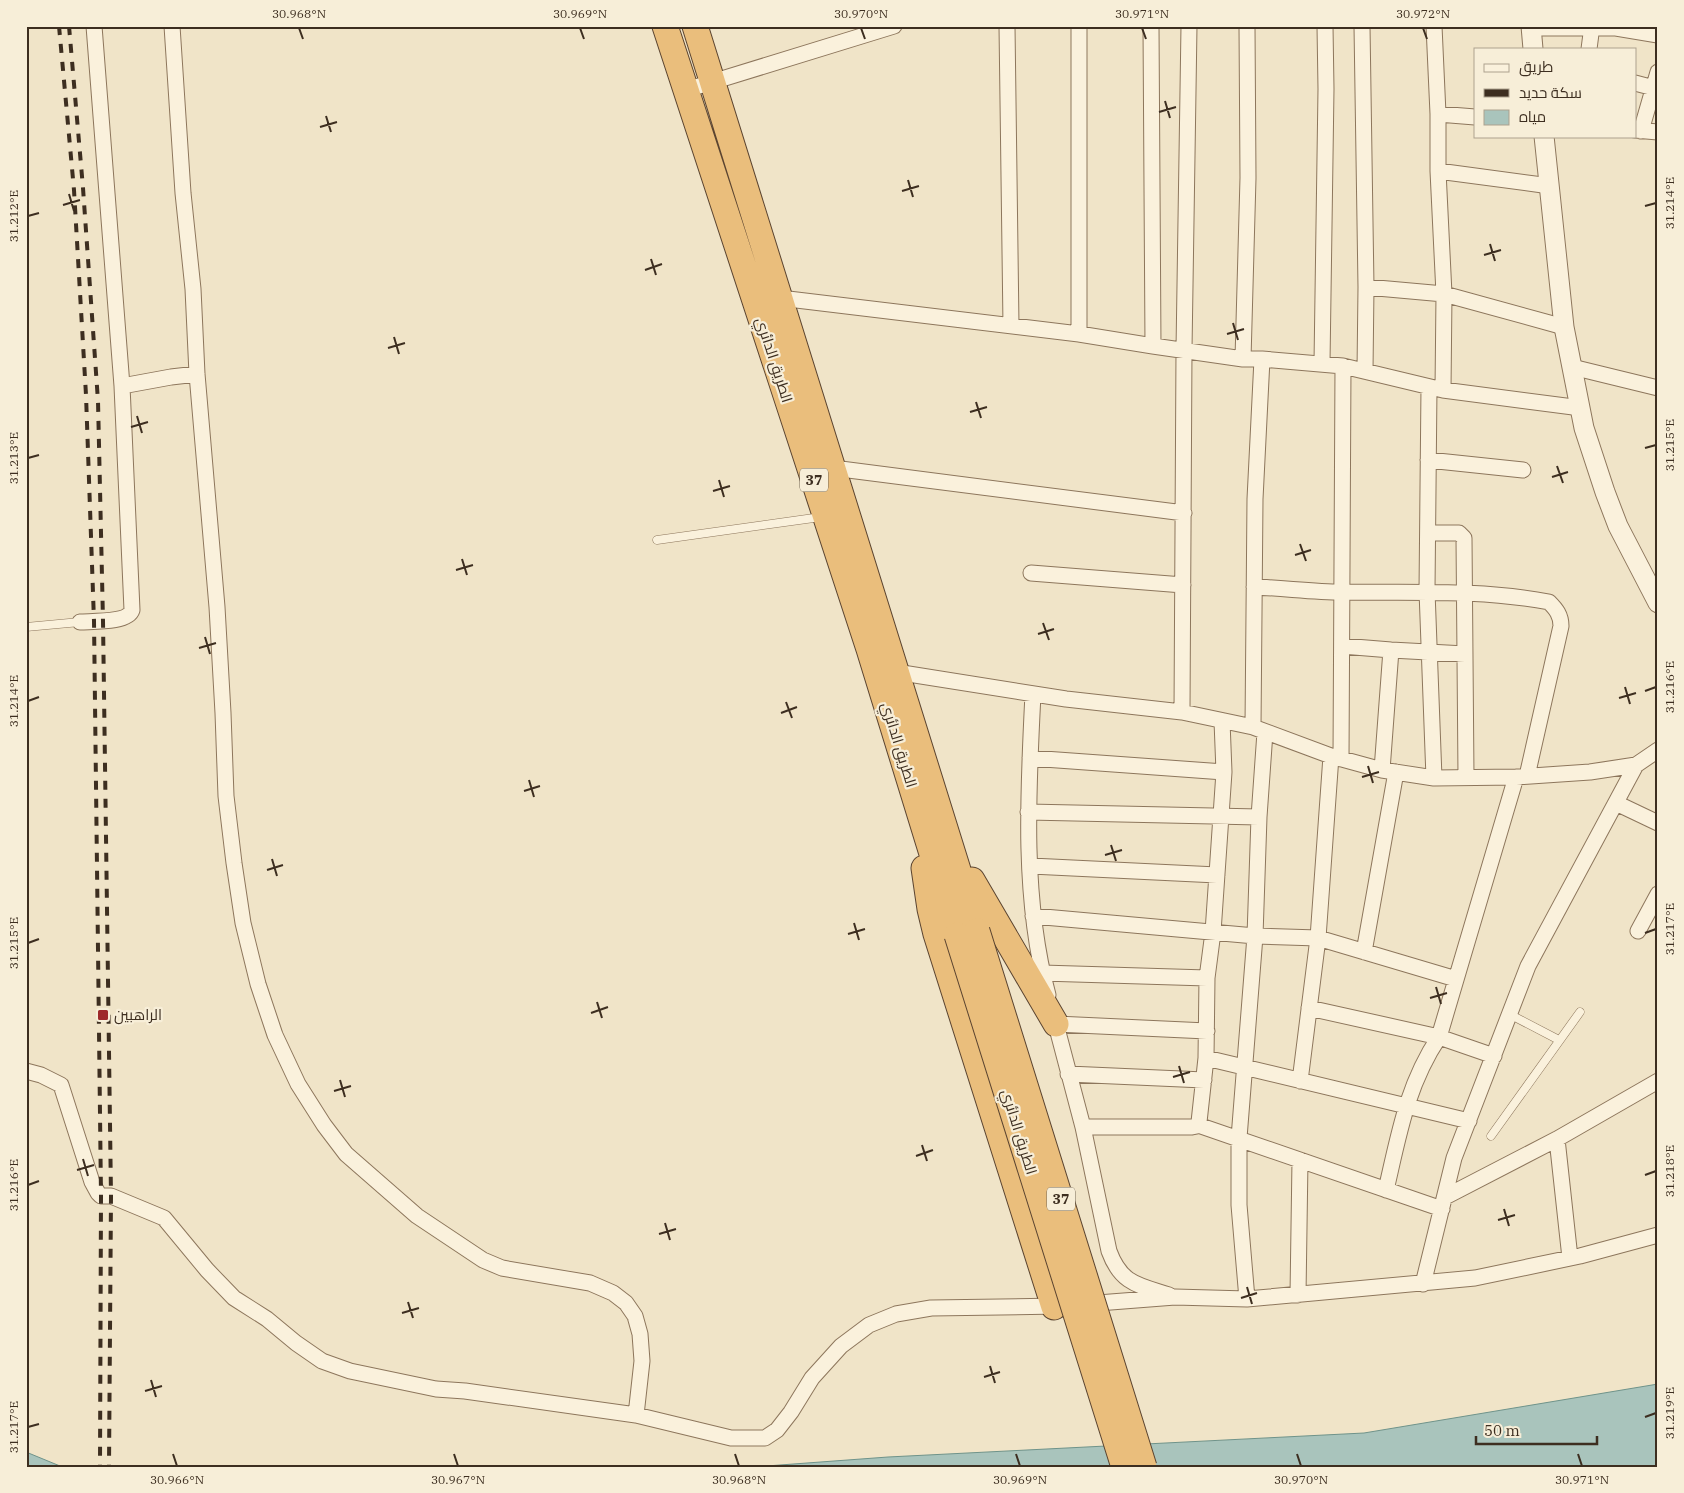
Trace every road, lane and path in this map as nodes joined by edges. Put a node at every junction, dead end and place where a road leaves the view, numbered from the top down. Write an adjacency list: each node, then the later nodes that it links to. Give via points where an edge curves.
1 (94, 26): 46 (street)
2 (172, 26): 45 (street)
3 (665, 26): 23 (highway, الطريق الدائري / 37)
4 (695, 26): 20 (highway, الطريق الدائري / 37)
5 (894, 26): 20 (street)
6 (1008, 26): 34 (street)
7 (1079, 26): 36 (street)
8 (1151, 26): 37 (street)
9 (1189, 26): 38 (street)
10 (1247, 26): 39 (street, via 1248,178)
11 (1325, 26): 41 (street)
12 (1362, 26): 31 (street)
13 (1434, 26): 24 (street)
14 (1531, 27): 15 (street); 17 (street)
15 (1592, 27): 16 (street); 18 (street)
16 (1658, 35)
17 (1533, 48)
18 (1590, 48)
19 (1658, 72): 22 (street)
20 (712, 82): 23 (street); 33 (highway, الطريق الدائري / 37)
21 (1636, 83): 22 (street)
22 (1654, 88): 26 (street)
23 (686, 90): 54 (highway, الطريق الدائري / 37)
24 (1438, 114): 25 (street); 29 (street)
25 (1474, 117)
26 (1638, 131): 27 (street)
27 (1658, 132)
28 (1544, 138): 30 (street)
29 (1438, 171): 30 (street); 32 (street)
30 (1550, 186): 35 (street)
31 (1366, 287): 32 (street); 44 (street)
32 (1444, 294): 35 (street); 47 (street)
33 (780, 298): 34 (street); 51 (highway, الطريق الدائري / 37)
34 (1011, 326): 36 (street)
35 (1564, 327): 43 (street)
36 (1080, 334): 37 (street)
37 (1152, 346): 38 (street)
38 (1184, 350): 39 (street); 53 (street)
39 (1243, 359): 40 (street)
40 (1262, 359): 41 (street); 59 (street)
41 (1322, 363): 42 (street)
42 (1343, 366): 44 (street); 61 (street)
43 (1572, 366): 48 (street); 49 (street)
44 (1365, 371): 47 (street)
45 (197, 374): 46 (street); 135 (street, via 217,607 226,796 232,853 243,923 275,1035 298,1084 324,1126 346,1154 417,1216 483,1260 502,1268 590,1283 626,1303 636,1316 640,1334 642,1361)
46 (122, 386): 64 (street, via 132,610 126,617)
47 (1436, 388): 49 (street); 50 (street)
48 (1658, 388)
49 (1581, 408): 63 (street, via 1591,454 1618,526)
50 (1428, 460): 52 (street); 55 (street)
51 (833, 468): 53 (street); 70 (highway, الطريق الدائري / 37)
52 (1523, 470)
53 (1184, 513): 58 (street)
54 (826, 517): 56 (lane); 89 (highway, الطريق الدائري / 37, via 869,648)
55 (1428, 533): 60 (street); 62 (street, via 1459,533 1464,536)
56 (657, 540)
57 (1031, 573): 58 (street)
58 (1183, 586): 72 (street)
59 (1254, 587): 61 (street); 74 (street)
60 (1427, 591): 61 (street); 62 (street); 68 (street)
61 (1341, 592): 66 (street)
62 (1465, 592): 69 (street); 81 (street, via 1549,602 1561,619)
63 (1658, 604)
64 (80, 622): 65 (lane)
65 (26, 627)
66 (1342, 646): 67 (street); 76 (street)
67 (1391, 650): 68 (street); 79 (street)
68 (1429, 652): 69 (street); 83 (street)
69 (1465, 654): 82 (street)
70 (896, 672): 71 (street); 89 (highway, الطريق الدائري / 37)
71 (1033, 694): 72 (street); 77 (street)
72 (1182, 712): 73 (street)
73 (1222, 721): 74 (street); 80 (street)
74 (1259, 730): 76 (street); 87 (street)
75 (1658, 750): 78 (street)
76 (1336, 757): 79 (street); 98 (street)
77 (1030, 758): 80 (street); 85 (street)
78 (1636, 765): 81 (street, via 1590,772); 84 (street)
79 (1389, 771): 83 (street); 99 (street)
80 (1224, 772): 86 (street)
81 (1521, 776): 82 (street); 102 (street)
82 (1466, 777): 83 (street)
83 (1434, 778)
84 (1616, 803): 88 (street); 105 (street, via 1528,966)
85 (1028, 812): 86 (street); 90 (street)
86 (1220, 816): 87 (street); 91 (street)
87 (1259, 817): 97 (street)
88 (1658, 823)
89 (939, 841): 96 (highway, الطريق الدائري / 37); 106 (highway); 134 (highway, via 924,866 936,934)
90 (1031, 866): 91 (street); 93 (street)
91 (1217, 875): 94 (street)
92 (1658, 894): 95 (street)
93 (1033, 916): 94 (street); 100 (street)
94 (1213, 932): 97 (street); 101 (street)
95 (1638, 932)
96 (967, 933): 136 (highway, الطريق الدائري / 37, bridge); 137 (highway, الطريق الدائري / 37, bridge)
97 (1255, 936): 98 (street); 112 (street)
98 (1318, 938): 99 (street); 103 (street)
99 (1364, 952): 102 (street)
100 (1042, 973): 101 (street); 106 (street)
101 (1207, 978): 107 (street)
102 (1456, 979): 108 (street)
103 (1310, 1008): 108 (street); 116 (street)
104 (1580, 1012): 109 (lane)
105 (1509, 1014): 109 (lane); 110 (street)
106 (1056, 1024): 107 (street); 114 (street)
107 (1207, 1031): 111 (street)
108 (1439, 1037): 110 (street); 118 (street, via 1423,1062)
109 (1559, 1040): 122 (lane)
110 (1494, 1056): 119 (street)
111 (1206, 1058): 112 (street); 115 (street)
112 (1245, 1067): 116 (street); 123 (street)
113 (26, 1071): 135 (street, via 61,1085 98,1193 164,1218 234,1298 322,1361 350,1371 436,1389)
114 (1068, 1074): 115 (street); 121 (street)
115 (1204, 1080): 120 (street)
116 (1300, 1081): 118 (street)
117 (1658, 1081): 124 (street)
118 (1405, 1106): 119 (street); 126 (street)
119 (1469, 1121): 127 (street, via 1454,1158)
120 (1198, 1125): 121 (street); 123 (street)
121 (1083, 1127): 132 (street, via 1114,1264 1134,1283)
122 (1491, 1136)
123 (1239, 1138): 125 (street); 133 (street)
124 (1557, 1139): 127 (street); 129 (street)
125 (1300, 1160): 126 (street); 131 (street)
126 (1386, 1190): 127 (street)
127 (1443, 1203): 130 (street)
128 (1658, 1235): 129 (street)
129 (1570, 1258): 130 (street, via 1475,1278)
130 (1423, 1284): 131 (street)
131 (1298, 1295): 133 (street)
132 (1175, 1297): 133 (street); 134 (street)
133 (1247, 1299)
134 (1054, 1307): 135 (street, via 931,1308 896,1314 870,1326 842,1346 812,1378 777,1430 765,1438 731,1438)
135 (636, 1415)
136 (1124, 1467)
137 (1144, 1467)

